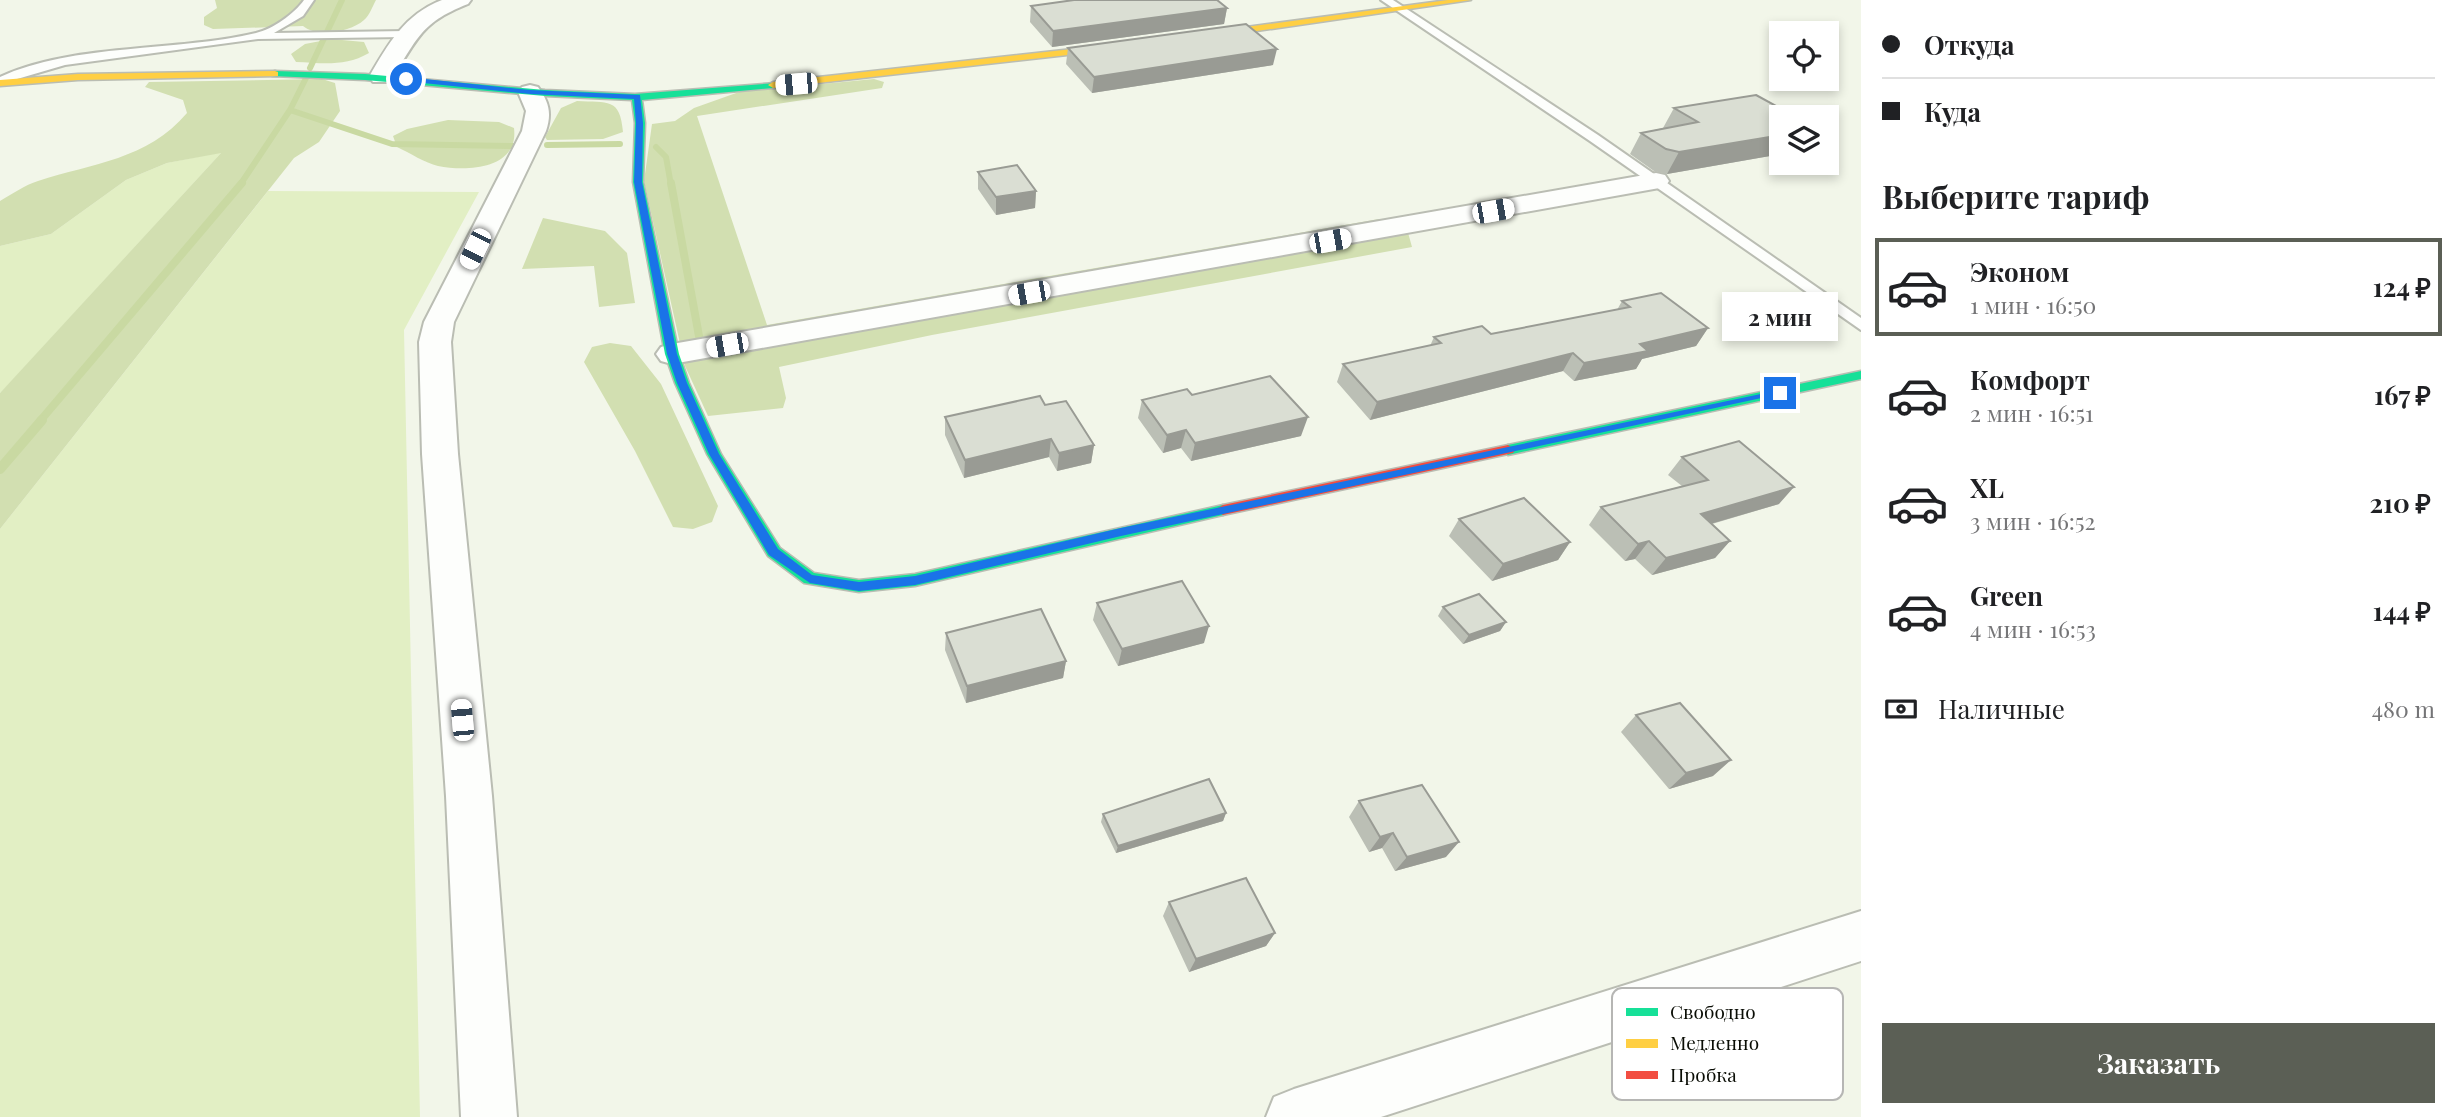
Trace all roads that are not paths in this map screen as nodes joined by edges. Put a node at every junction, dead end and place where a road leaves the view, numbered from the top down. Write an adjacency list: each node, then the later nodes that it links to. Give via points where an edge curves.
1 (309, 0): 6 (lane, via 299,14)
2 (461, 0): 5 (street)
3 (1467, 0): 4 (street)
4 (1393, 5): 7 (street); 13 (lane)
5 (409, 21): 6 (lane); 9 (street)
6 (258, 36): 10 (lane, via 65,62)
7 (1183, 39)
8 (1128, 46): 12 (street, via 848,79)
9 (382, 77): 10 (street, via 214,73); 11 (street)
10 (0, 82)
11 (530, 92): 12 (street); 20 (street, via 538,102 534,131 439,323 435,342)
12 (637, 97): 15 (street, via 638,182)
13 (1656, 181): 14 (lane); 15 (street)
14 (1861, 325)
15 (672, 354): 16 (street, via 714,454 774,552 810,579 859,586 915,580)
16 (1861, 375)
17 (1861, 936): 18 (street)
18 (1698, 988)
19 (1612, 1015): 21 (street)
20 (489, 1117)
21 (1294, 1117)

